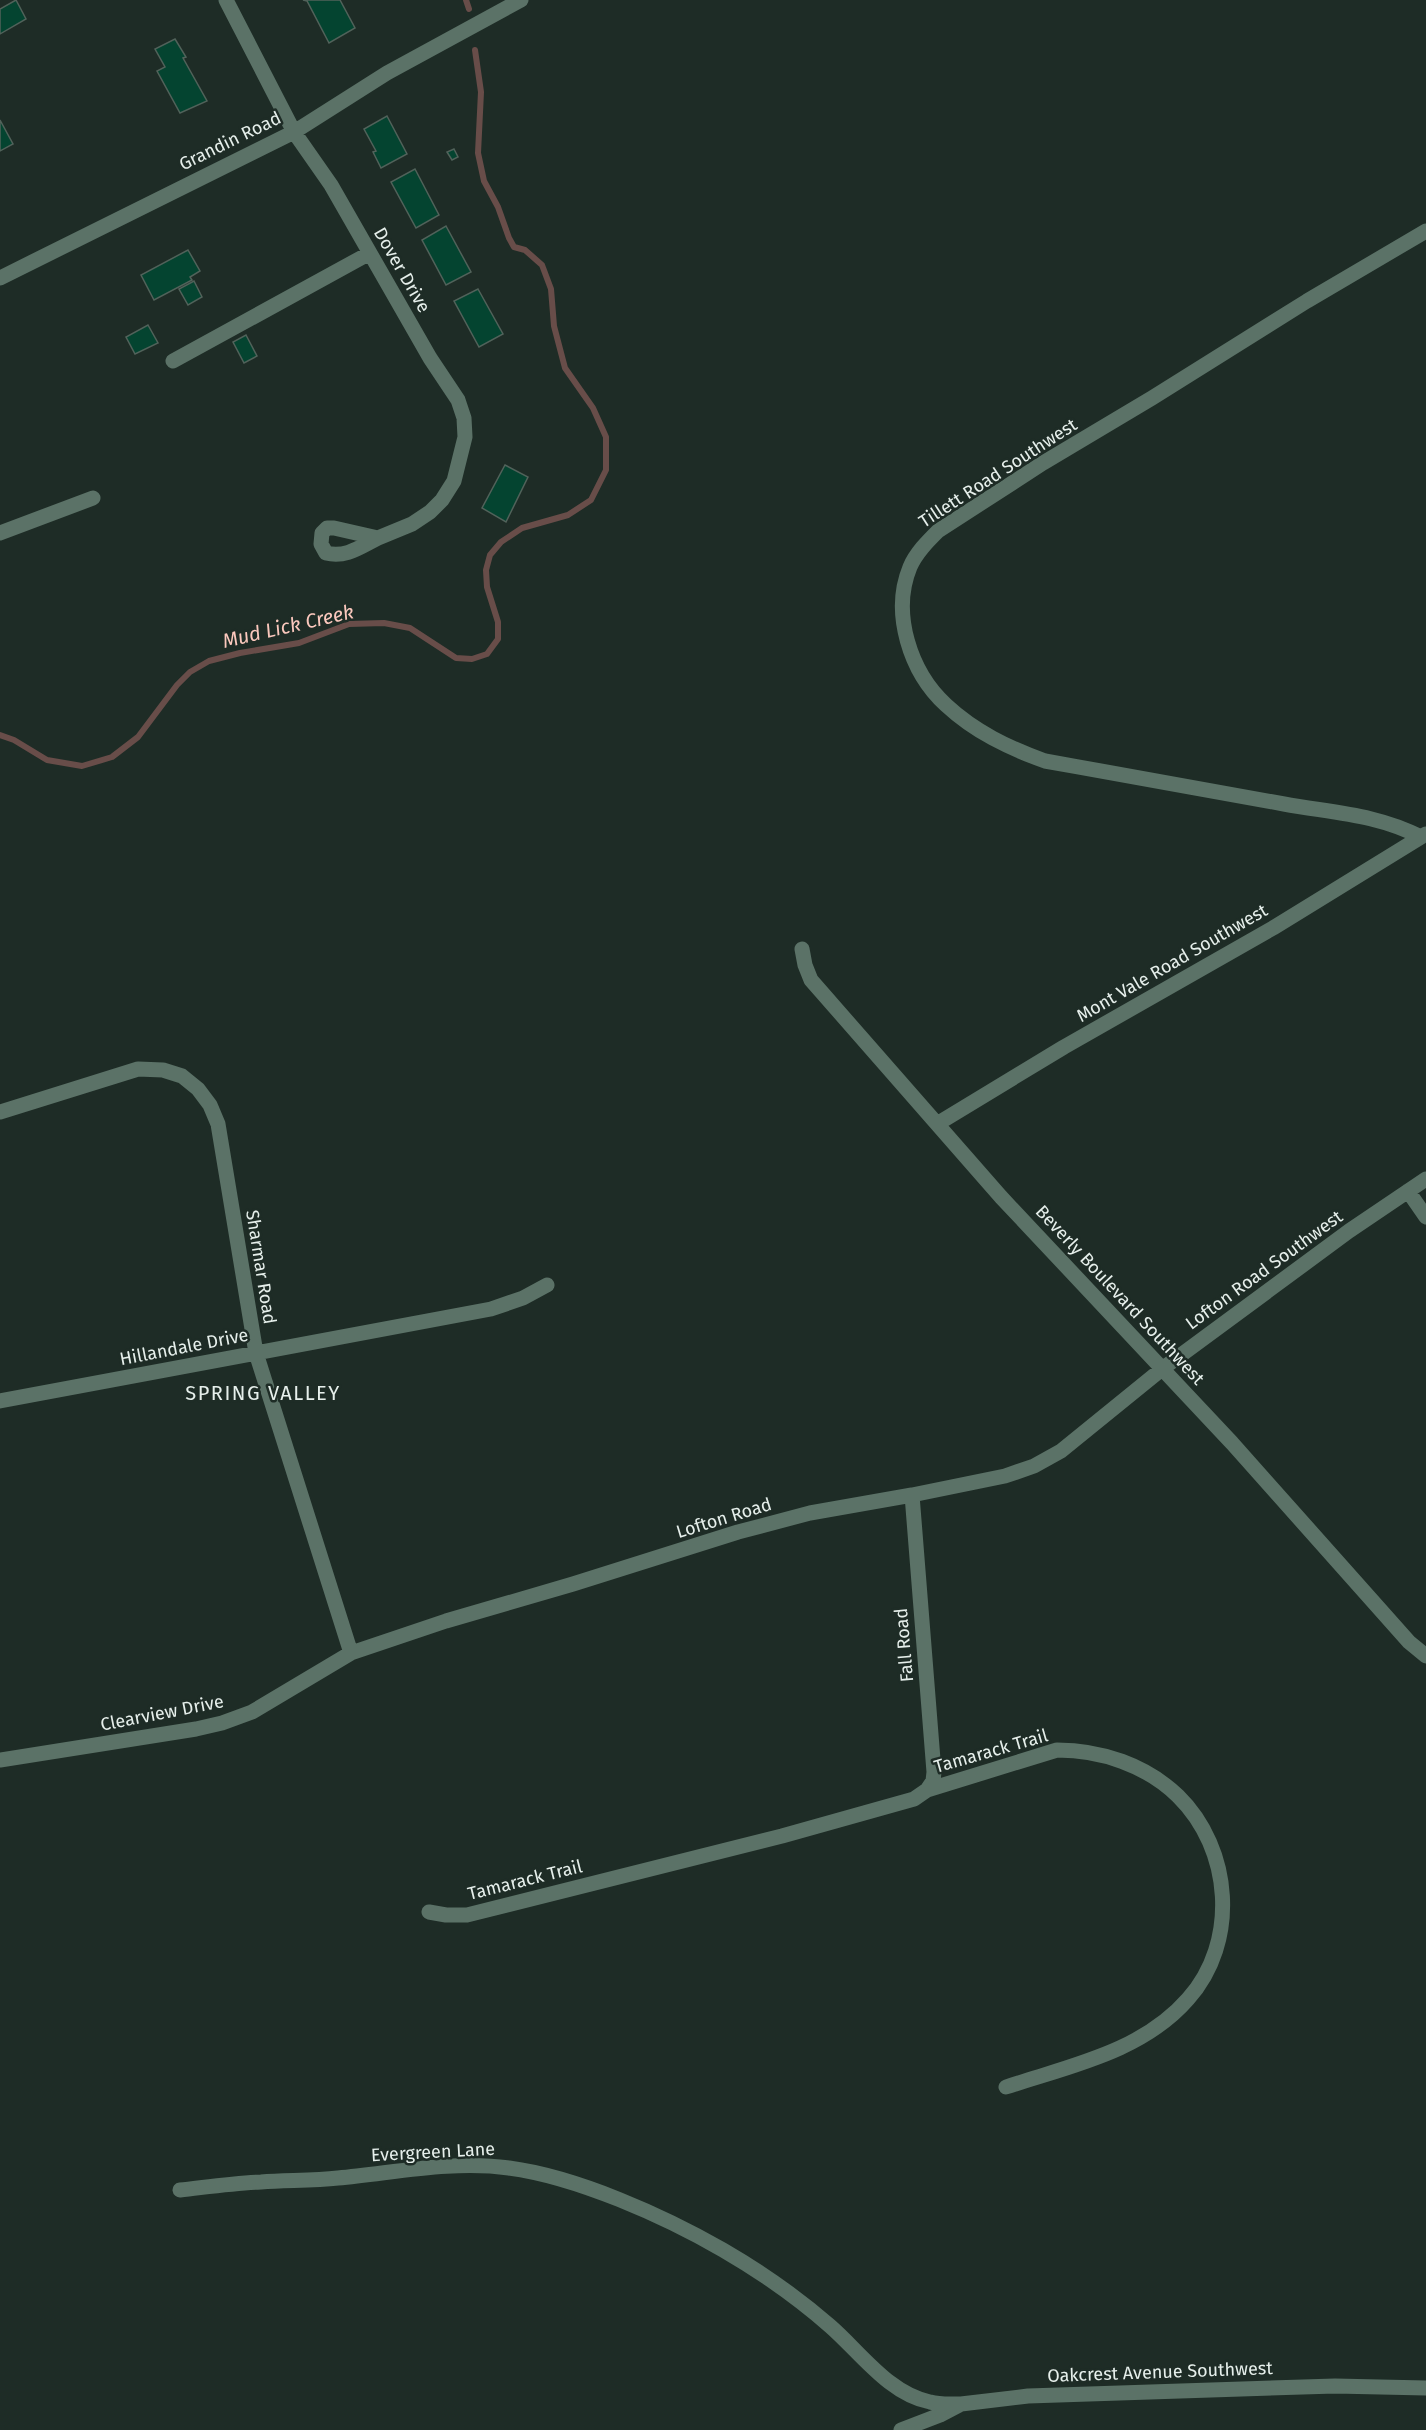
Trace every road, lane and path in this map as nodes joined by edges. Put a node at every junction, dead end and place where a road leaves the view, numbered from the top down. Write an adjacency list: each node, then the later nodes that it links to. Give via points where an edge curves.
1 (226, 0): 3 (street, Dover Drive)
2 (521, 0): 3 (street, Grandin Road, via 387,73)
3 (294, 132): 5 (street, Dover Drive, via 331,185); 6 (street, Grandin Road)
4 (1426, 231): 11 (street, Tillett Road Southwest, via 938,531 910,567 903,608 909,646 928,683 970,725 1019,752 1046,761 1378,819)
5 (370, 253): 7 (street); 10 (street, Dover Drive, via 458,400 465,437 454,481 442,500 412,525)
6 (0, 278)
7 (173, 361)
8 (93, 498): 9 (street)
9 (0, 533)
10 (378, 538)
11 (1424, 836): 14 (street, Mont Vale Road Southwest)
12 (802, 950): 14 (street, Beverly Boulevard Southwest, via 811,980)
13 (0, 1112): 19 (street, Sharmar Road, via 138,1070 163,1070 198,1089 218,1124)
14 (937, 1124): 20 (street, Beverly Boulevard Southwest)
15 (1426, 1179): 16 (street, Lofton Road Southwest)
16 (1408, 1191): 17 (street); 20 (street, Lofton Road Southwest)
17 (1426, 1216)
18 (547, 1285): 19 (street, Hillandale Drive, via 491,1309)
19 (256, 1353): 21 (street, Hillandale Drive); 24 (street, Sharmar Road)
20 (1162, 1369): 22 (street, Lofton Road Southwest); 25 (street, Beverly Boulevard Southwest, via 1409,1642)
21 (0, 1401)
22 (1101, 1419): 23 (street, Lofton Road, via 1061,1451 1034,1466)
23 (912, 1496): 24 (street, Lofton Road, via 810,1513 738,1532 446,1620); 27 (street, Fall Road, via 934,1772)
24 (351, 1653): 26 (street, Clearview Drive, via 252,1712 222,1723)
25 (1426, 1656)
26 (0, 1760)
27 (927, 1790): 28 (street, Tamarack Trail, via 914,1799 793,1833 467,1915); 29 (street, Tamarack Trail, via 1058,1750 1103,1754 1158,1780 1178,1797 1205,1834 1222,1882 1221,1934 1205,1977 1175,2013 1125,2046)
28 (429, 1911)
29 (1006, 2087)
30 (180, 2190): 32 (street, Evergreen Lane, via 474,2166 508,2167 541,2174 612,2197 723,2250 829,2325 892,2384 930,2403)
31 (1426, 2388): 32 (street, Oakcrest Avenue Southwest, via 1335,2386 1028,2396)
32 (961, 2404): 33 (street, Oakcrest Avenue Southwest)
33 (901, 2430)

